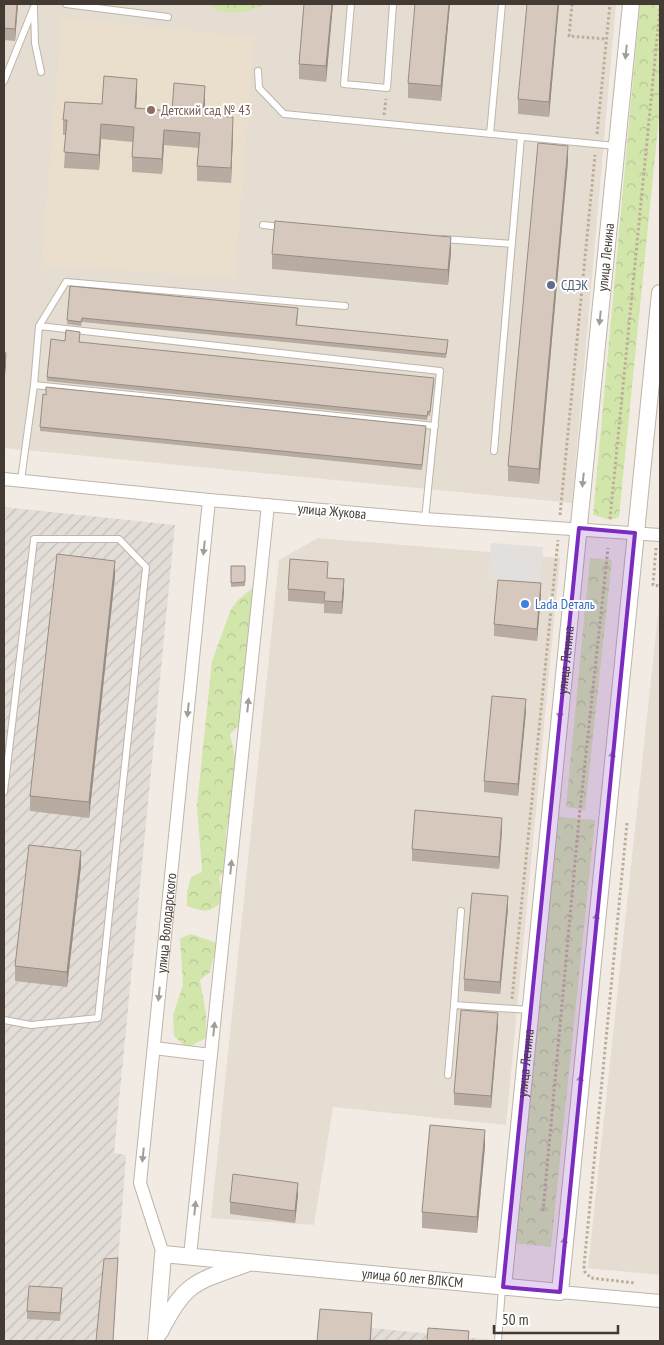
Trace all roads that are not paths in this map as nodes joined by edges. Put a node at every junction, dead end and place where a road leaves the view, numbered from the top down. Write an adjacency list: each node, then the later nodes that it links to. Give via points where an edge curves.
1 (66, 4): 7 (lane)
2 (350, 4): 3 (lane, via 344,84 386,88)
3 (393, 4)
4 (502, 4): 11 (lane)
5 (631, 4): 13 (street, улица Ленина, one-way to 13)
6 (34, 6): 9 (lane, via 35,43); 10 (lane)
7 (168, 17)
8 (258, 71): 11 (lane, via 259,88 284,114)
9 (41, 72)
10 (4, 81)
11 (490, 134): 12 (lane)
12 (521, 137): 13 (lane); 17 (lane)
13 (617, 146): 29 (street, улица Ленина, one-way to 29)
14 (263, 225): 15 (lane)
15 (289, 227)
16 (434, 238): 17 (lane)
17 (512, 244): 23 (lane)
18 (660, 293): 30 (street)
19 (346, 306): 20 (lane, via 66,282)
20 (39, 326): 21 (lane); 22 (lane, via 440,371)
21 (34, 386): 22 (lane); 25 (lane)
22 (435, 426): 28 (lane)
23 (494, 451)
24 (4, 479): 25 (street, улица Жукова)
25 (21, 480): 26 (street, улица Жукова)
26 (209, 500): 27 (street, улица Жукова); 37 (street, улица Володарского, one-way to 37)
27 (268, 505): 28 (street, улица Жукова); 38 (street, one-way to 27)
28 (425, 519): 29 (street, улица Жукова)
29 (579, 528): 30 (street, улица Жукова); 35 (street, улица Ленина, one-way to 35)
30 (635, 533): 31 (street, улица Жукова); 44 (street, one-way to 30)
31 (660, 535)
32 (4, 792): 36 (lane, via 34,539 119,540 146,567 98,1018 31,1025)
33 (461, 911): 34 (lane)
34 (454, 1005): 35 (lane); 39 (lane)
35 (530, 1010): 43 (street, улица Ленина)
36 (4, 1020)
37 (154, 1048): 38 (street); 40 (street, улица Володарского, one-way to 40, via 140,1183)
38 (211, 1055): 41 (street, one-way to 38)
39 (448, 1075)
40 (163, 1254): 41 (street, улица 60 лет ВЛКСМ); 46 (street, улица Володарского)
41 (190, 1256): 42 (street, улица 60 лет ВЛКСМ)
42 (252, 1262): 43 (street, улица 60 лет ВЛКСМ); 46 (street, via 190,1287 174,1306)
43 (502, 1287): 44 (street, улица 60 лет ВЛКСМ); 47 (lane)
44 (560, 1292): 45 (street, улица 60 лет ВЛКСМ)
45 (660, 1301)
46 (156, 1341)
47 (498, 1341)

